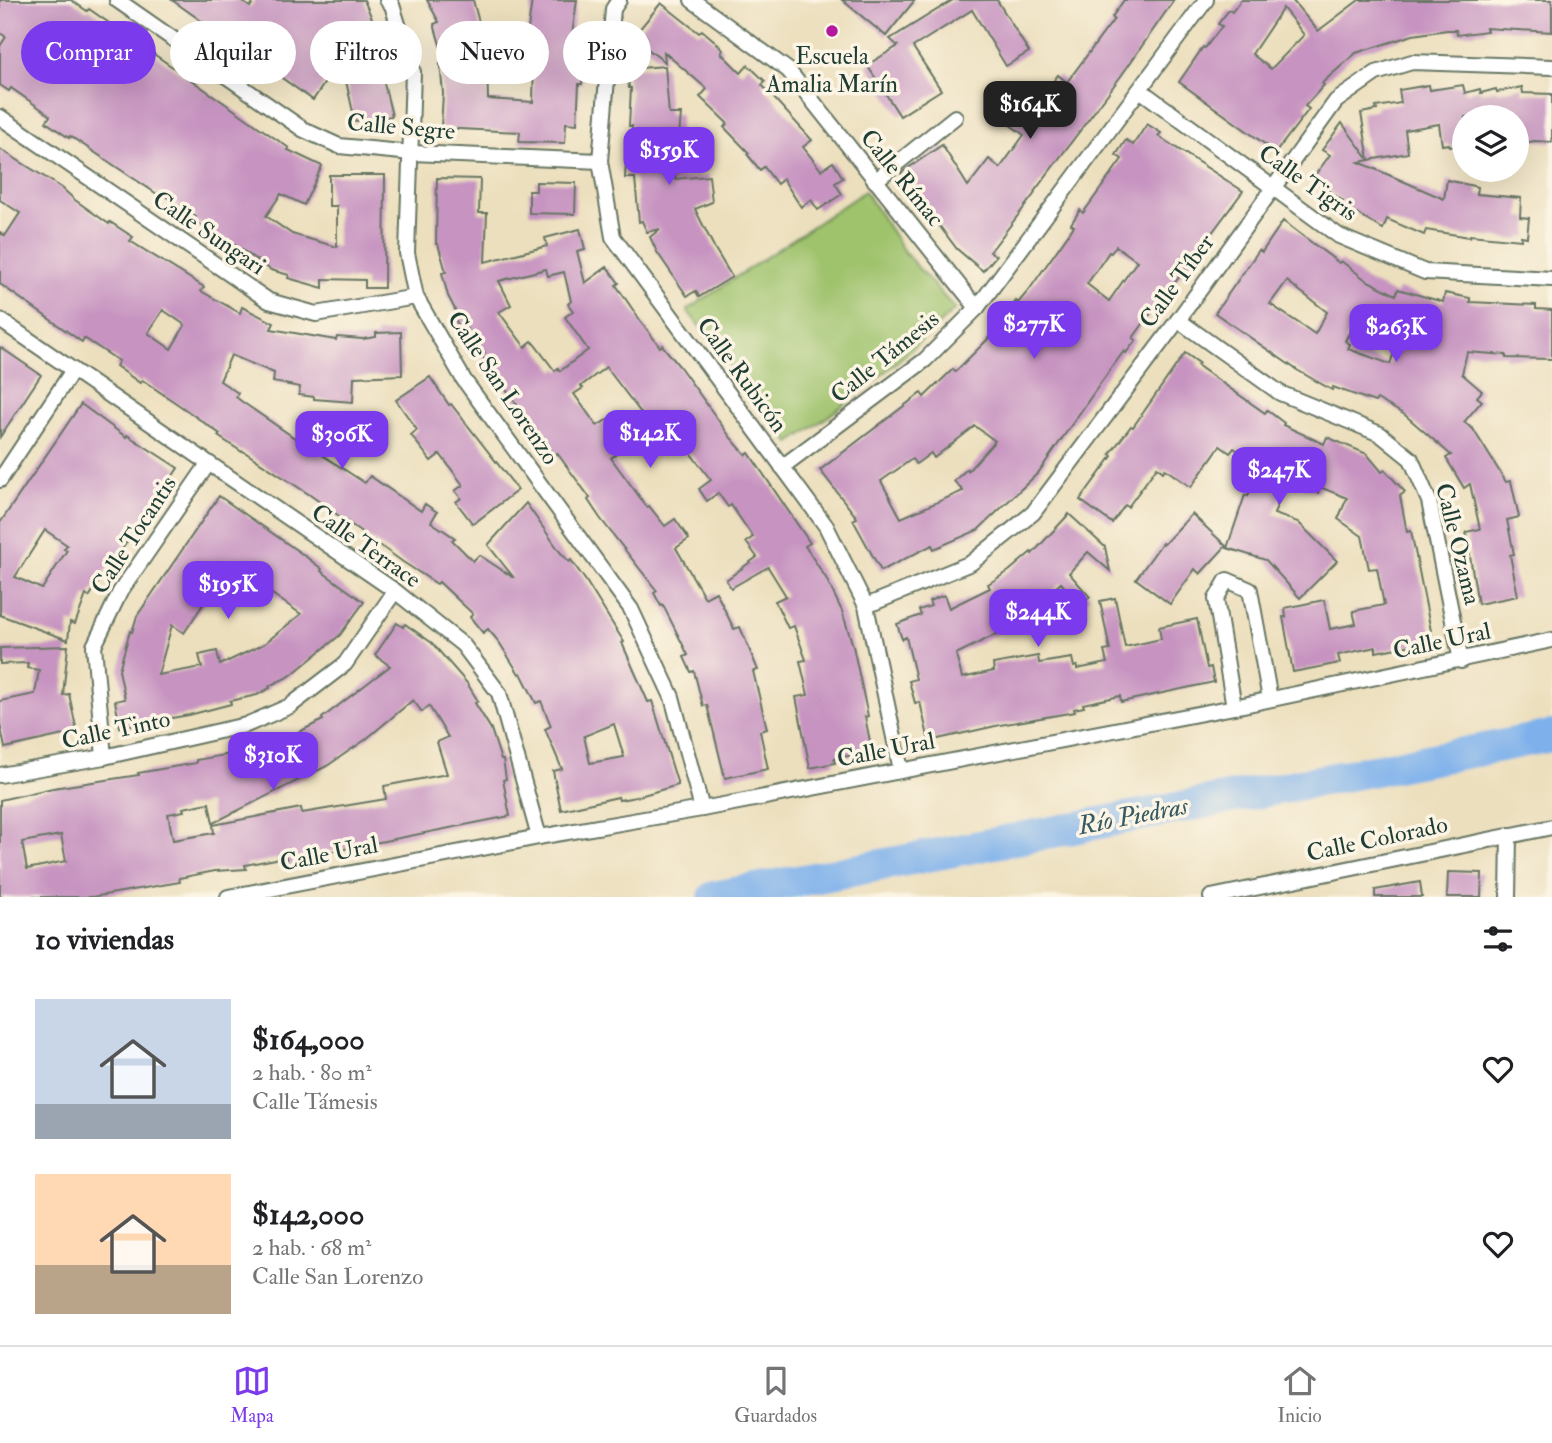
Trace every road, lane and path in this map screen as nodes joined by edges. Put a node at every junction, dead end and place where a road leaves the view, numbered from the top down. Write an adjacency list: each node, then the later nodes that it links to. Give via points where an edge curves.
1 (117, 0): 10 (street, Calle Segre, via 304,130 338,146)
2 (387, 0): 10 (street, Calle San Lorenzo, via 413,72)
3 (619, 0): 11 (street, Calle Rubicón, via 613,9)
4 (692, 0): 12 (street, Calle Rímac, via 788,70)
5 (1206, 0): 7 (street, Calle Támesis)
6 (1552, 67): 13 (street, Calle Tíber, via 1412,62 1376,73 1336,102)
7 (1140, 90): 13 (street, Calle Tigris); 16 (street, Calle Támesis)
8 (0, 117): 15 (street, Calle Sungari, via 269,301 316,314)
9 (955, 117): 12 (street)
10 (412, 153): 11 (street, Calle Segre); 15 (street, Calle San Lorenzo, via 407,253)
11 (600, 161): 21 (street, Calle Rubicón, via 613,237)
12 (875, 181): 16 (street, Calle Rímac)
13 (1273, 186): 14 (street, Calle Tigris, via 1339,236 1424,272); 18 (street, Calle Tíber)
14 (1552, 279)
15 (416, 297): 32 (street, Calle San Lorenzo, via 464,380 631,609 672,697)
16 (977, 308): 21 (street, Calle Támesis, via 925,360)
17 (0, 320): 19 (street, Calle Terrace)
18 (1178, 320): 24 (street, Calle Tíber, via 1033,513 971,564); 26 (street, Calle Ozama, via 1280,393 1381,434 1411,459 1429,501)
19 (73, 370): 20 (street, Calle Terrace); 22 (street)
20 (208, 464): 23 (street, Calle Terrace); 29 (street, Calle Tocantis, via 120,592 94,646)
21 (782, 467): 24 (street, Calle Rubicón, via 826,526)
22 (0, 480)
23 (395, 592): 29 (street, Calle Tinto, via 345,664 290,706 246,725); 35 (street, Calle Terrace, via 463,645 499,694)
24 (866, 606): 30 (street, Calle Rubicón)
25 (1552, 640): 26 (street, Calle Ural)
26 (1461, 661): 27 (street, Calle Ural)
27 (1270, 699): 28 (street, Calle Ural); 28 (street, via 1250,590 1227,580 1216,598)
28 (1234, 707): 30 (street, Calle Ural)
29 (103, 757): 31 (street, Calle Tinto)
30 (901, 770): 32 (street, Calle Ural)
31 (0, 775)
32 (702, 809): 35 (street, Calle Ural)
33 (1552, 827): 34 (street, Calle Colorado)
34 (1509, 835): 37 (street, Calle Colorado); 38 (street)
35 (539, 837): 36 (street, Calle Ural)
36 (228, 897)
37 (1211, 897)
38 (1508, 897)

